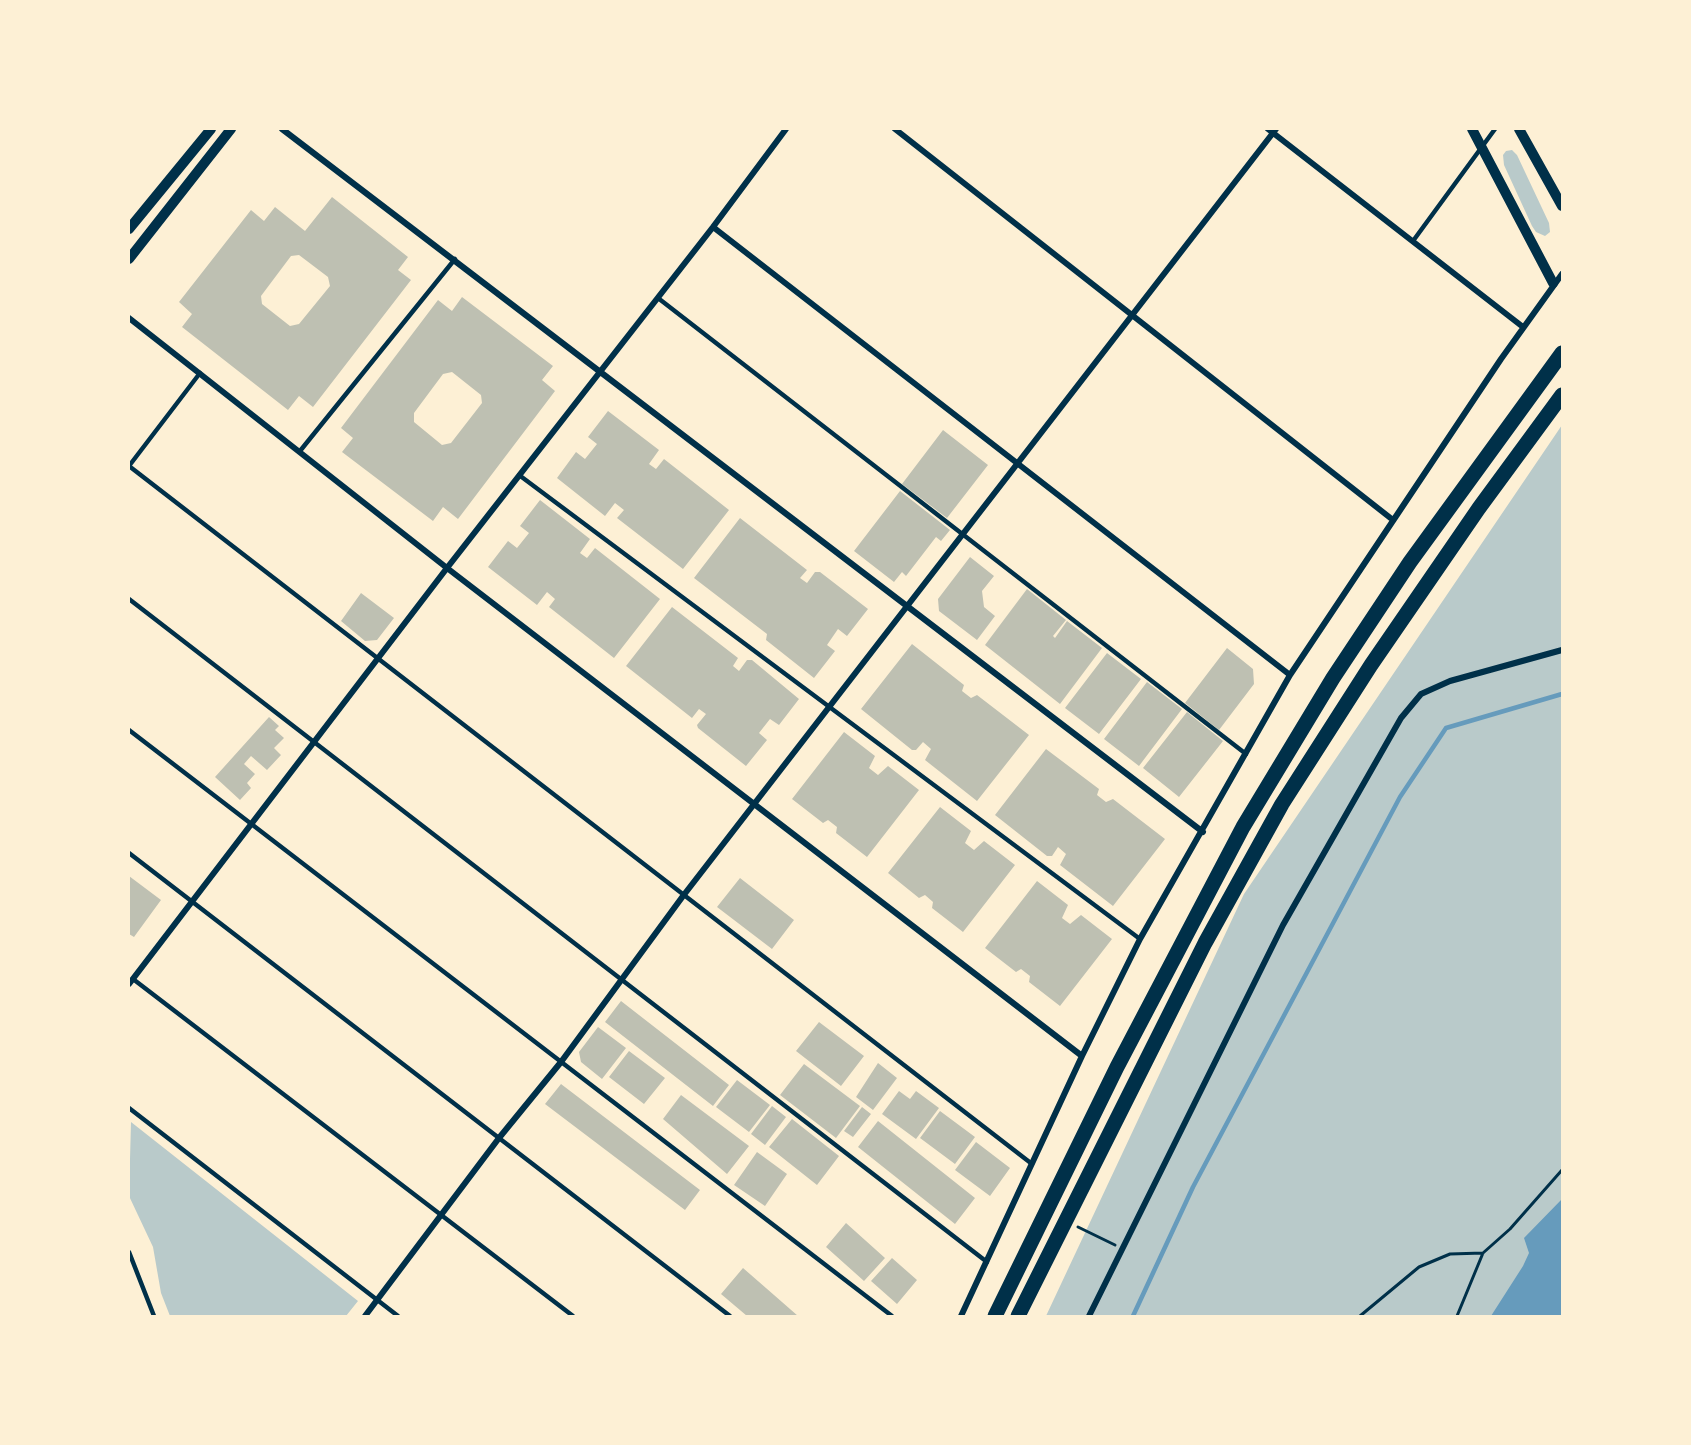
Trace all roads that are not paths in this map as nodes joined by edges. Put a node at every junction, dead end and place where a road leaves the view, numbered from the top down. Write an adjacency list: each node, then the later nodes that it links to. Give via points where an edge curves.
1 (211, 129): 13 (street)
2 (231, 129): 15 (street)
3 (282, 129): 16 (street)
4 (786, 129): 12 (street)
5 (895, 129): 20 (street)
6 (1472, 129): 10 (street)
7 (1496, 129): 10 (lane)
8 (1519, 129): 11 (street)
9 (1272, 130): 14 (street); 20 (street)
10 (1482, 149): 14 (lane); 18 (street)
11 (1562, 206)
12 (713, 226): 19 (street); 28 (street)
13 (129, 229)
14 (1413, 241): 22 (street)
15 (129, 259)
16 (455, 259): 24 (street); 27 (lane)
17 (1562, 274): 18 (street)
18 (1553, 284): 22 (street)
19 (658, 298): 24 (street); 32 (lane)
20 (1131, 314): 28 (street); 31 (street)
21 (129, 318): 25 (street)
22 (1523, 327): 31 (street)
23 (1562, 353): 68 (highway, via 1410,562 1333,678 1243,827 1112,1077)
24 (600, 372): 30 (street); 35 (street)
25 (200, 373): 27 (street); 29 (lane)
26 (1562, 395): 69 (highway, via 1377,655 1282,804 1205,943)
27 (300, 451): 33 (street)
28 (1018, 461): 32 (street); 38 (street)
29 (129, 466): 37 (lane)
30 (519, 475): 33 (street); 39 (lane)
31 (1393, 520): 38 (street)
32 (962, 534): 35 (street); 42 (lane)
33 (447, 568): 37 (street); 43 (street)
34 (129, 599): 41 (lane)
35 (906, 607): 39 (street); 45 (street)
36 (1562, 650): 70 (street, via 1450,681 1421,694 1401,718 1283,926)
37 (377, 659): 41 (street); 47 (lane)
38 (1290, 675): 42 (street)
39 (830, 709): 43 (street); 49 (lane)
40 (129, 730): 44 (lane)
41 (314, 741): 44 (street); 50 (lane)
42 (1246, 754): 45 (street)
43 (755, 803): 47 (street); 52 (street)
44 (250, 824): 48 (street); 53 (lane)
45 (1203, 832): 49 (street)
46 (129, 853): 48 (lane)
47 (683, 896): 50 (street); 56 (lane)
48 (192, 902): 51 (street); 55 (lane)
49 (1140, 939): 52 (street)
50 (623, 978): 53 (street); 59 (lane)
51 (131, 981): 57 (lane)
52 (1082, 1056): 56 (street)
53 (561, 1062): 55 (street); 66 (lane)
54 (129, 1108): 60 (lane)
55 (499, 1138): 57 (street); 65 (lane)
56 (1032, 1164): 59 (street)
57 (442, 1215): 60 (street); 64 (lane)
58 (129, 1252): 61 (lane)
59 (987, 1262): 67 (street)
60 (378, 1300): 62 (street); 63 (lane)
61 (154, 1316)
62 (365, 1316)
63 (398, 1316)
64 (573, 1316)
65 (730, 1316)
66 (892, 1316)
67 (960, 1316)
68 (995, 1316)
69 (1018, 1316)
70 (1089, 1316)

